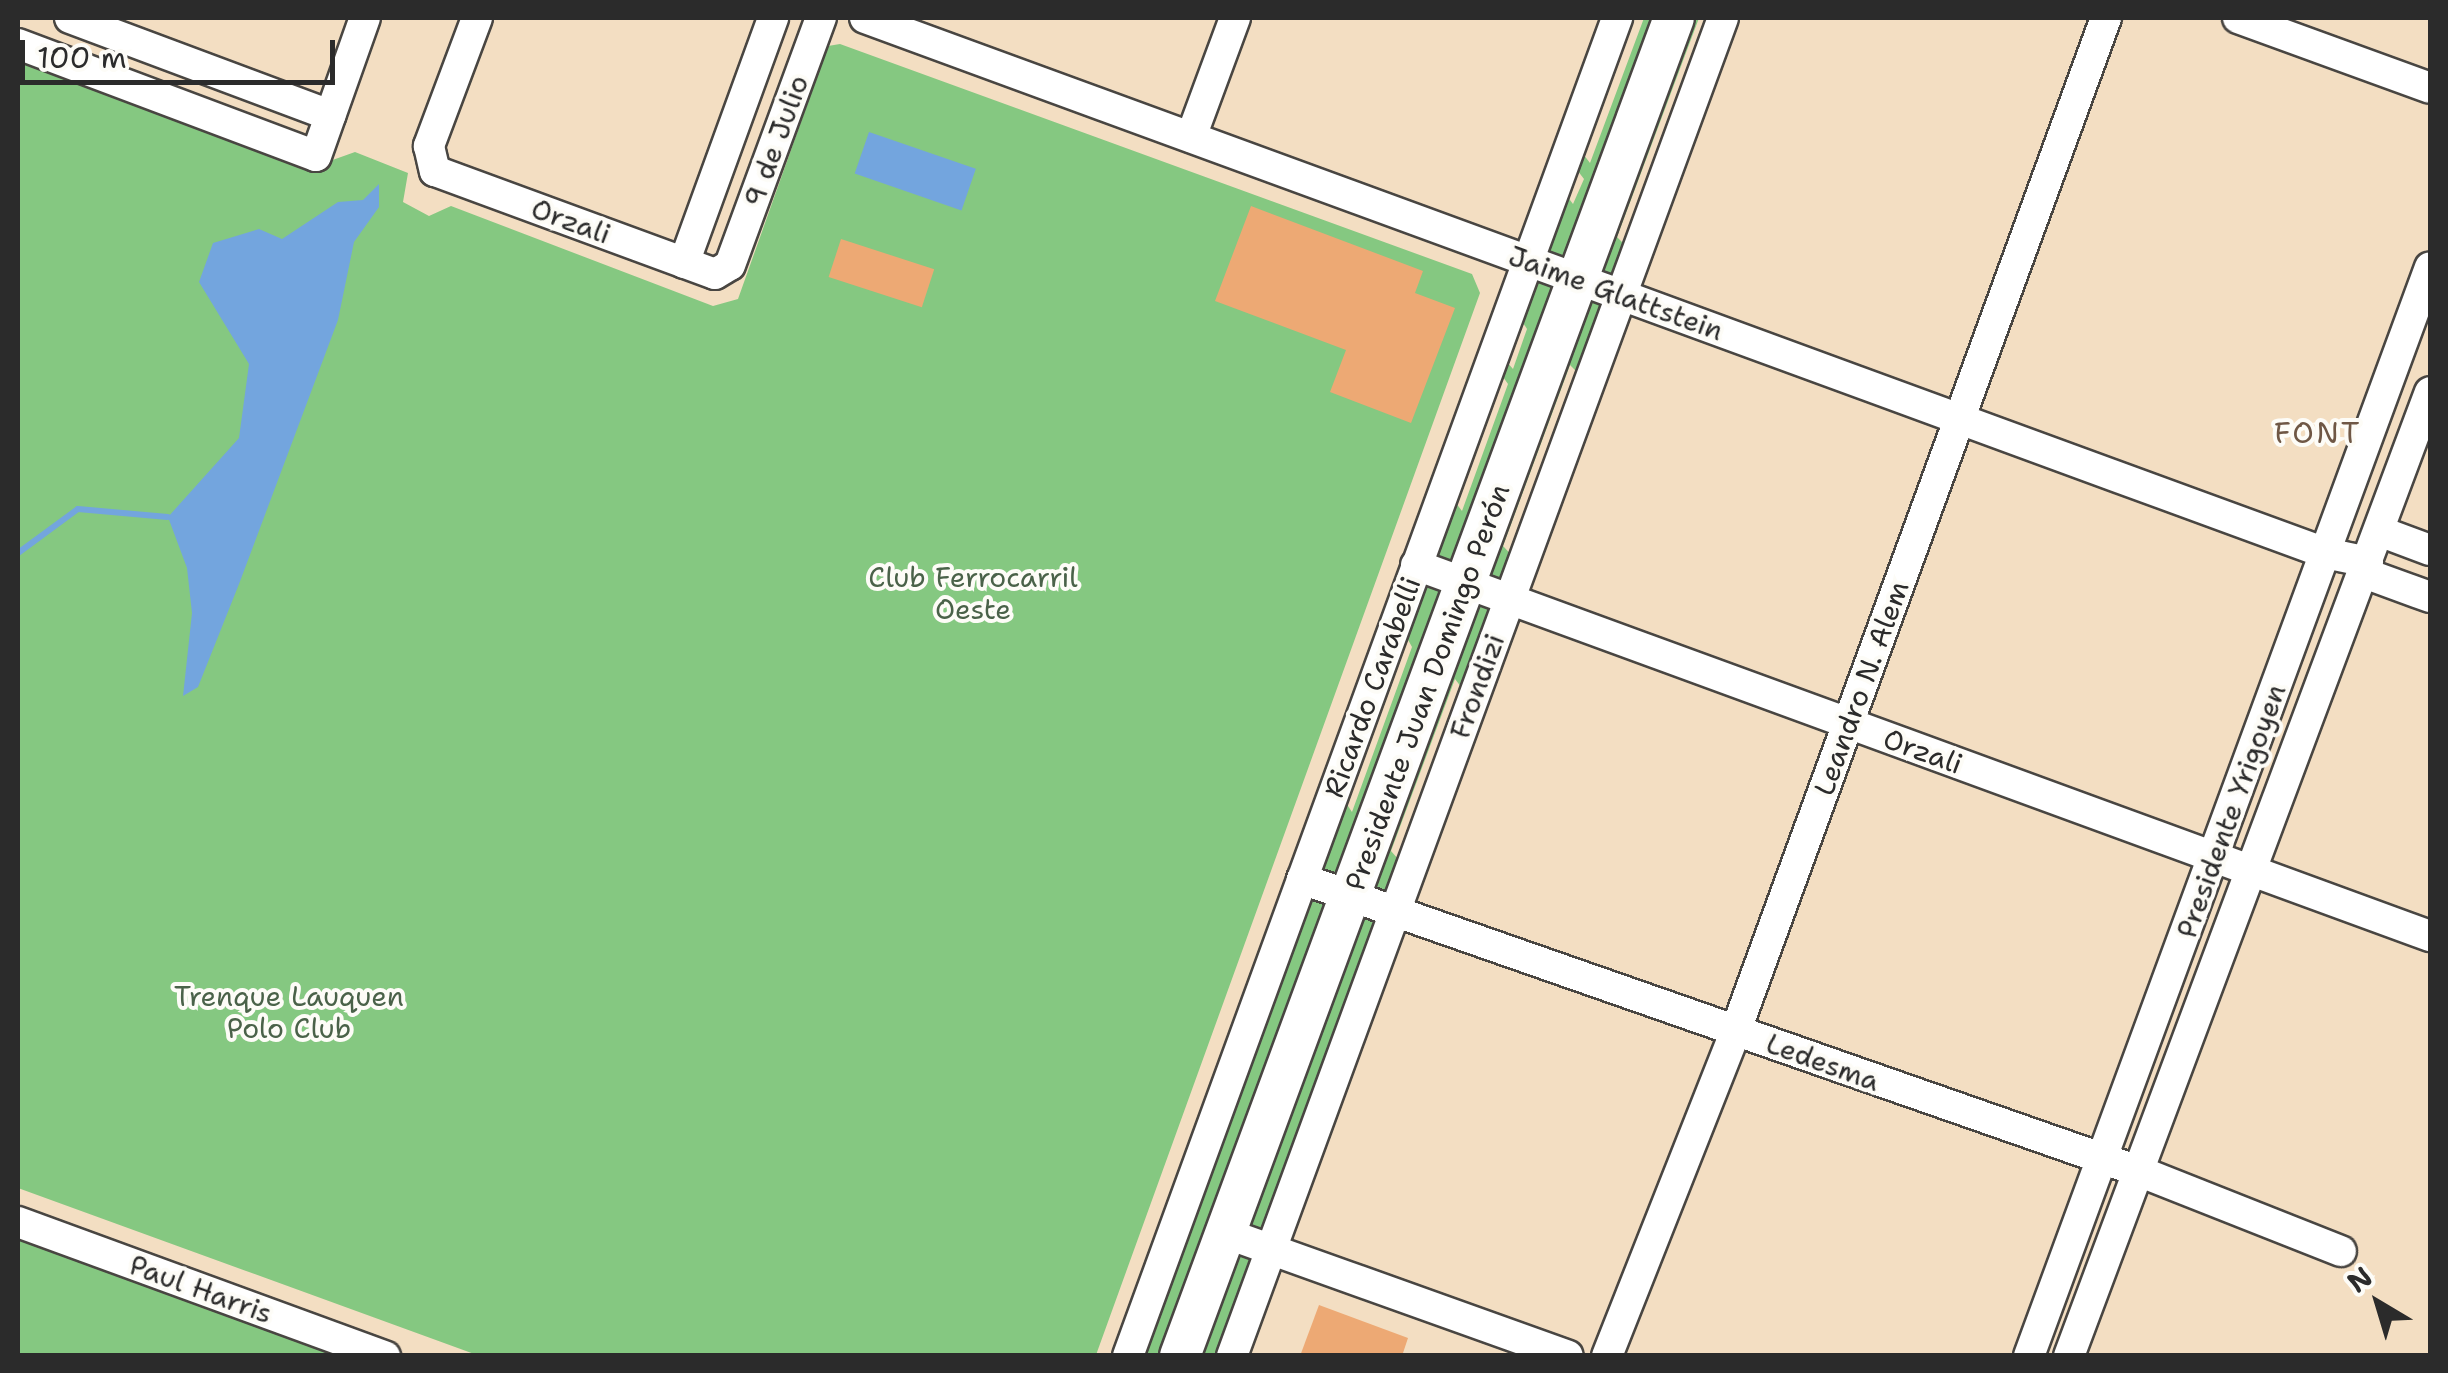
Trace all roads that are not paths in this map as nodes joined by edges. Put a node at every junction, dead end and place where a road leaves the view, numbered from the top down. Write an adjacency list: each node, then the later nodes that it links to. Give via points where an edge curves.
1 (70, 18): 15 (street)
2 (365, 18): 15 (street)
3 (477, 18): 18 (street, Orzali, via 430,146 435,171)
4 (773, 18): 18 (street, 9 de Julio)
5 (821, 18): 19 (street, 9 de Julio)
6 (865, 18): 16 (street, Jaime Glattstein)
7 (1235, 18): 16 (street)
8 (1616, 18): 17 (street, Ricardo Carabelli)
9 (1674, 18): 21 (main road, Presidente Juan Domingo Perón)
10 (1722, 18): 22 (street, Frondizi)
11 (2106, 18): 24 (street, Leandro N. Alem)
12 (2238, 18): 14 (street)
13 (18, 44): 15 (street, via 316,156)
14 (2430, 88)
15 (330, 115)
16 (1191, 137): 17 (street, Jaime Glattstein)
17 (1528, 260): 21 (street, Jaime Glattstein); 28 (street, Ricardo Carabelli)
18 (684, 263): 19 (street, Orzali, via 715,274)
19 (730, 265)
20 (2430, 267): 27 (street, Presidente Yrigoyen)
21 (1577, 279): 22 (street, Jaime Glattstein); 30 (main road, Presidente Juan Domingo Perón)
22 (1621, 295): 24 (street, Jaime Glattstein); 32 (street, Frondizi)
23 (2430, 392): 25 (street, Presidente Yrigoyen)
24 (1959, 419): 27 (street, Jaime Glattstein); 33 (street, Leandro N. Alem)
25 (2379, 531): 26 (street); 29 (street, Presidente Yrigoyen)
26 (2430, 550)
27 (2325, 553): 29 (street, Jaime Glattstein); 34 (street, Presidente Yrigoyen)
28 (1416, 565): 30 (street, Orzali); 36 (street, Ricardo Carabelli)
29 (2366, 568): 31 (street, Jaime Glattstein); 35 (street, Presidente Yrigoyen)
30 (1465, 583): 32 (street, Orzali); 37 (main road, Presidente Juan Domingo Perón)
31 (2430, 597)
32 (1510, 599): 33 (street, Orzali); 38 (street, Frondizi)
33 (1848, 723): 34 (street, Orzali); 40 (street, Leandro N. Alem)
34 (2214, 857): 35 (street, Orzali); 41 (street, Presidente Yrigoyen)
35 (2254, 872): 39 (street, Orzali); 42 (street, Presidente Yrigoyen)
36 (1302, 879): 37 (street, Ledesma); 48 (street, Ricardo Carabelli)
37 (1350, 894): 38 (street, Ledesma); 44 (main road, Presidente Juan Domingo Perón)
38 (1397, 908): 40 (street, Ledesma); 45 (street, Frondizi)
39 (2430, 936)
40 (1736, 1030): 41 (street, Ledesma); 52 (street, Leandro N. Alem)
41 (2102, 1163): 42 (street, Ledesma); 53 (street, Presidente Yrigoyen)
42 (2141, 1172): 46 (street, Ledesma); 54 (street, Presidente Yrigoyen)
43 (18, 1222): 47 (street, Paul Harris)
44 (1225, 1234): 45 (street); 49 (main road, Presidente Juan Domingo Perón)
45 (1271, 1249): 50 (street, Frondizi); 51 (street)
46 (2341, 1251)
47 (385, 1356)
48 (1128, 1356)
49 (1180, 1356)
50 (1232, 1356)
51 (1568, 1356)
52 (1608, 1356)
53 (2029, 1356)
54 (2069, 1356)

